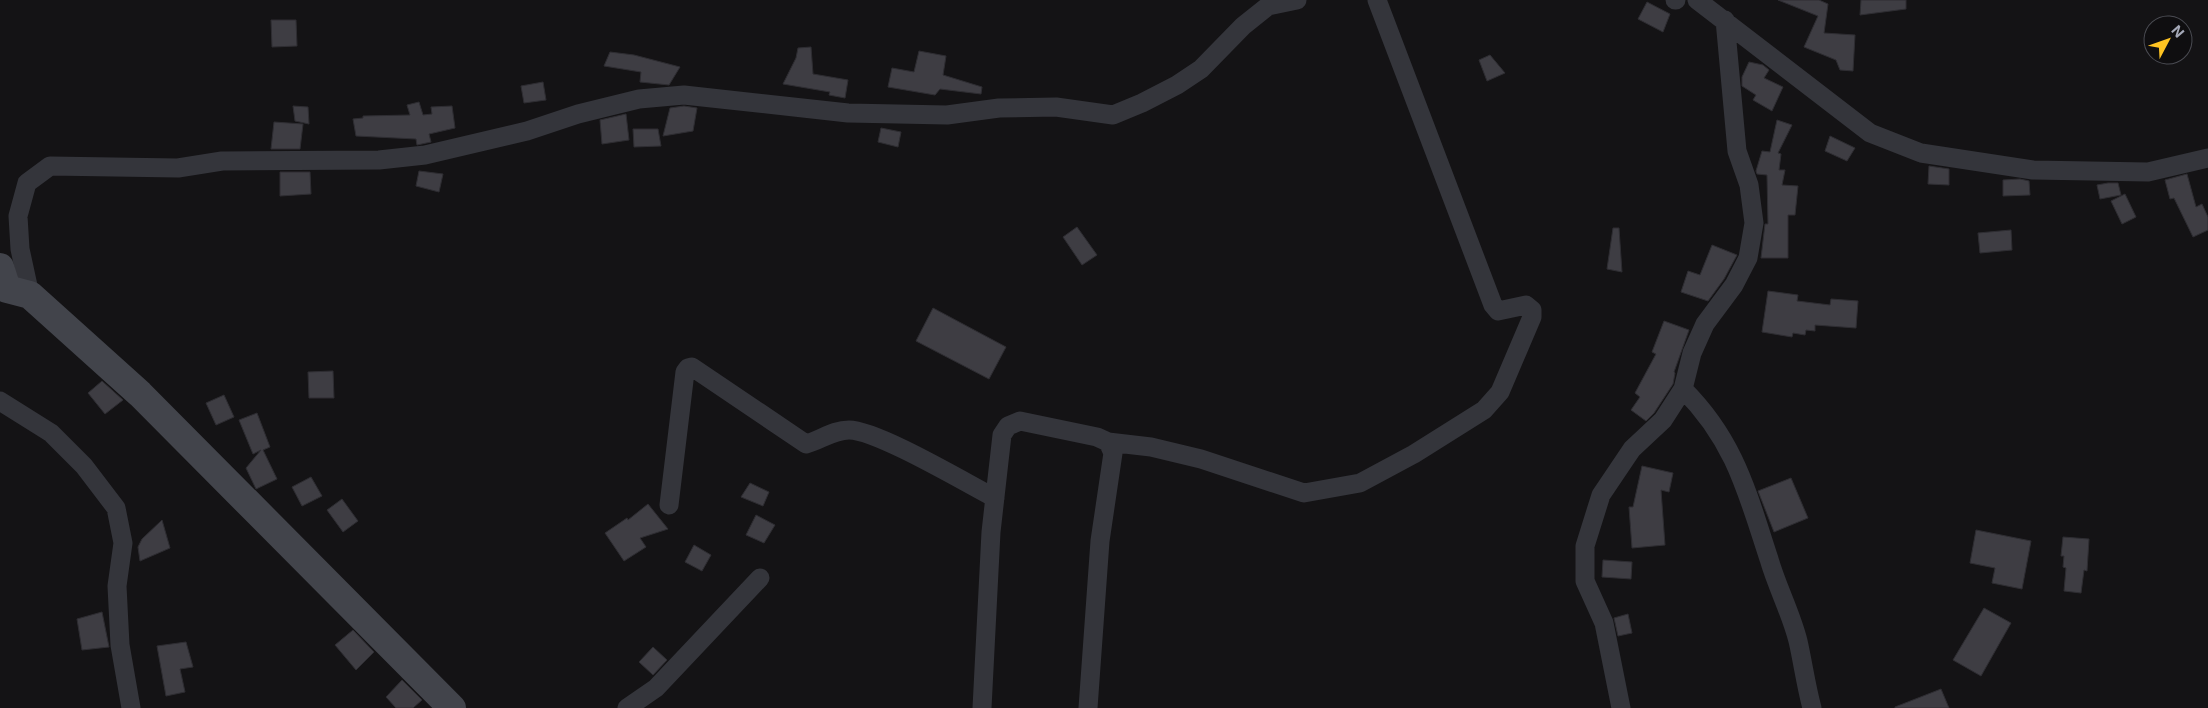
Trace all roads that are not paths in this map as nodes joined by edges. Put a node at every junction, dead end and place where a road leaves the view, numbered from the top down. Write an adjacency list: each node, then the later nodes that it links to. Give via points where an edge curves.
1 (1296, 0): 7 (street, via 1268,6 1243,26 1201,69 1177,85 1113,115 1056,107 999,108 947,115 858,113 684,96 639,99 527,131 425,155 379,160 222,162 178,168 50,166 27,183 18,216 20,249)
2 (1377, 0): 10 (street, via 1493,306 1498,311 1526,305 1532,310 1532,317 1500,392 1484,410 1360,483 1304,493 1200,459 1151,447)
3 (1697, 0): 4 (street)
4 (1725, 20): 5 (street, via 1870,133 1920,153 2043,170 2148,172); 8 (street, via 1737,151 1749,185 1754,223 1748,258 1734,285 1705,324 1692,353)
5 (2208, 158)
6 (0, 267): 7 (street, via 7,289)
7 (30, 294): 15 (street, via 140,394)
8 (1683, 389): 19 (street, via 1663,420 1632,449 1601,495 1584,546 1585,581 1604,623); 20 (street, via 1701,406 1721,434 1737,466 1798,641)
9 (0, 401): 14 (street, via 51,433 84,466 116,508 123,543 117,586 120,645)
10 (1108, 442): 11 (street, via 1020,421 1008,426 1002,434); 18 (street, via 1113,452 1100,541)
11 (995, 498): 12 (street, via 875,436 850,430 830,433 806,444 692,367 684,372); 17 (street)
12 (669, 505)
13 (760, 578): 16 (street, via 656,688)
14 (131, 708)
15 (452, 708)
16 (627, 708)
17 (982, 708)
18 (1088, 708)
19 (1621, 708)
20 (1812, 708)

